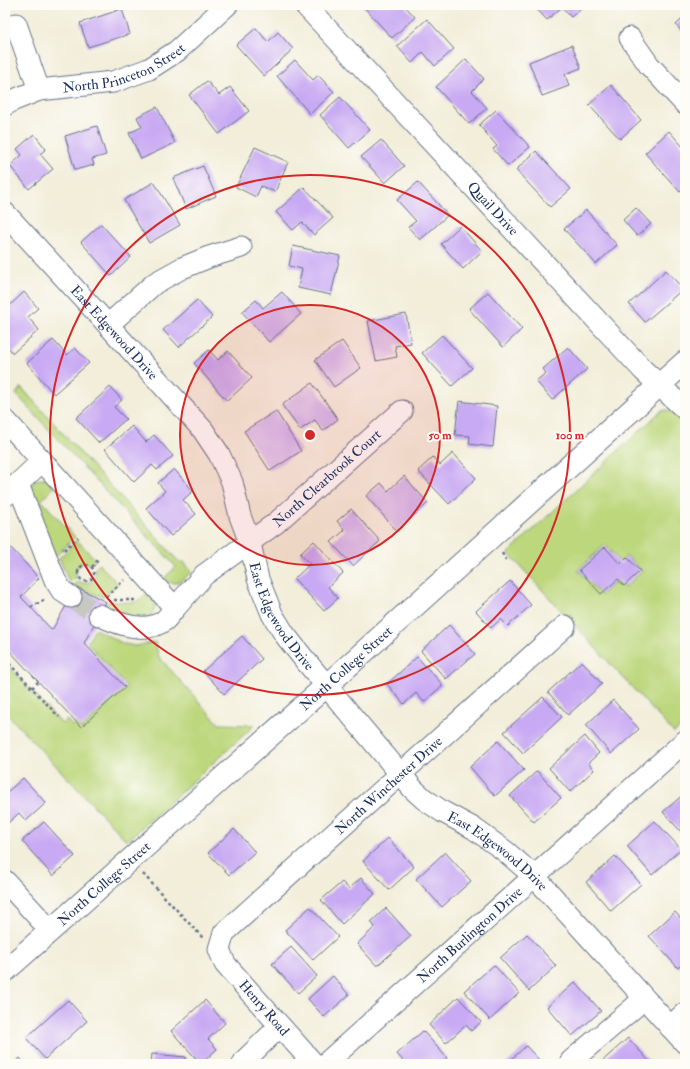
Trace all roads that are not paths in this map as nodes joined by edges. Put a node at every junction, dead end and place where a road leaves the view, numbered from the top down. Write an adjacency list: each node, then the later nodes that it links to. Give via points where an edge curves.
1 (227, 5): 5 (street, North Princeton Street, via 177,51 148,69 113,82)
2 (305, 5): 12 (street, Quail Drive, via 643,370)
3 (16, 24): 5 (street)
4 (630, 38): 6 (street, via 649,65)
5 (39, 90): 7 (street, North Princeton Street)
6 (685, 104)
7 (5, 105)
8 (5, 213): 10 (street, East Edgewood Drive)
9 (241, 247): 10 (street, via 182,268 155,283)
10 (108, 324): 18 (street, East Edgewood Drive, via 203,430 220,454 232,482)
11 (685, 362): 12 (main road, North College Street)
12 (660, 385): 13 (street, Quail Drive); 23 (main road, North College Street)
13 (685, 409)
14 (402, 411): 18 (street, North Clearbrook Court)
15 (5, 424): 16 (street, via 7,422)
16 (42, 461): 17 (street); 21 (street)
17 (12, 490): 19 (street, via 55,580 62,592)
18 (250, 543): 21 (street, North Clearbrook Court, via 204,575); 23 (street, East Edgewood Drive, via 258,579 272,614 285,635)
19 (71, 597)
20 (101, 608): 21 (street, North Clearbrook Court, via 117,624 148,628 164,620)
21 (175, 608)
22 (565, 626): 25 (street, North Winchester Drive)
23 (326, 686): 25 (street, East Edgewood Drive); 28 (main road, North College Street)
24 (685, 741): 26 (street, North Burlington Drive)
25 (401, 774): 26 (street, East Edgewood Drive, via 424,799 473,828); 29 (street, North Winchester Drive)
26 (534, 876): 31 (street, East Edgewood Drive); 39 (street, North Burlington Drive)
27 (5, 881): 28 (street)
28 (50, 930): 30 (main road, North College Street)
29 (212, 944): 33 (street, Henry Road, via 225,964)
30 (5, 971)
31 (644, 999): 34 (street, East Edgewood Drive); 36 (street)
32 (685, 1013): 34 (street)
33 (280, 1026): 37 (street); 38 (street, Henry Road)
34 (670, 1027): 35 (street, East Edgewood Drive)
35 (685, 1043)
36 (571, 1062)
37 (243, 1064)
38 (314, 1064)
39 (325, 1064)

